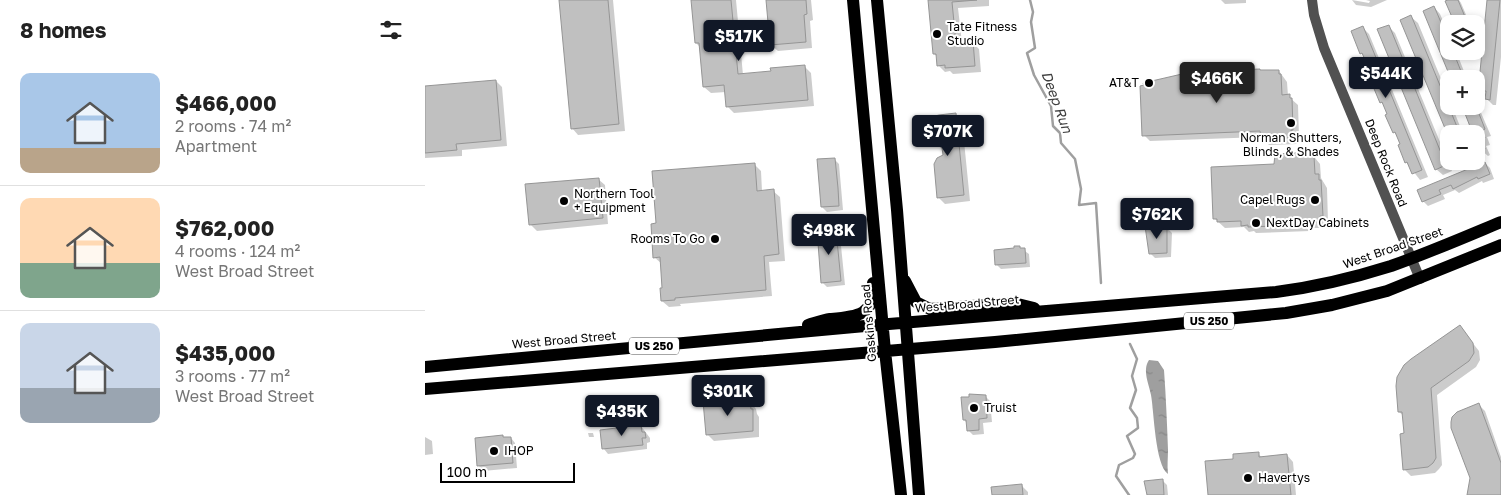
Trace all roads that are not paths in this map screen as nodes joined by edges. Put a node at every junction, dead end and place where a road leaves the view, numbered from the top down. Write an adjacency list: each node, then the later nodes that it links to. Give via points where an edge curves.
1 (853, 0): 4 (main road, Gaskins Road)
2 (877, 0): 8 (main road)
3 (1311, 0): 7 (street, Deep Rock Road, via 1324,48)
4 (874, 216): 12 (main road, Gaskins Road); 13 (main road, via 869,239 873,295 868,308 855,317 828,320)
5 (1501, 222): 7 (main road, West Broad Street / US 250)
6 (1501, 246): 9 (main road, US 250)
7 (1411, 258): 9 (street, Deep Rock Road); 10 (main road, West Broad Street / US 250, via 1344,280 1276,292)
8 (902, 274): 10 (main road, via 916,302 930,310 1013,303); 11 (main road)
9 (1420, 279): 14 (main road, US 250, via 1353,300 1286,313)
10 (1049, 310): 11 (main road, West Broad Street / US 250)
11 (905, 323): 12 (main road, West Broad Street / US 250); 14 (main road)
12 (883, 325): 13 (main road, West Broad Street / US 250); 15 (main road, Gaskins Road)
13 (777, 334): 16 (main road, West Broad Street / US 250)
14 (907, 349): 15 (main road, US 250); 19 (main road)
15 (885, 351): 17 (main road, US 250); 18 (main road, Gaskins Road)
16 (425, 367)
17 (425, 390)
18 (901, 495)
19 (919, 495)

